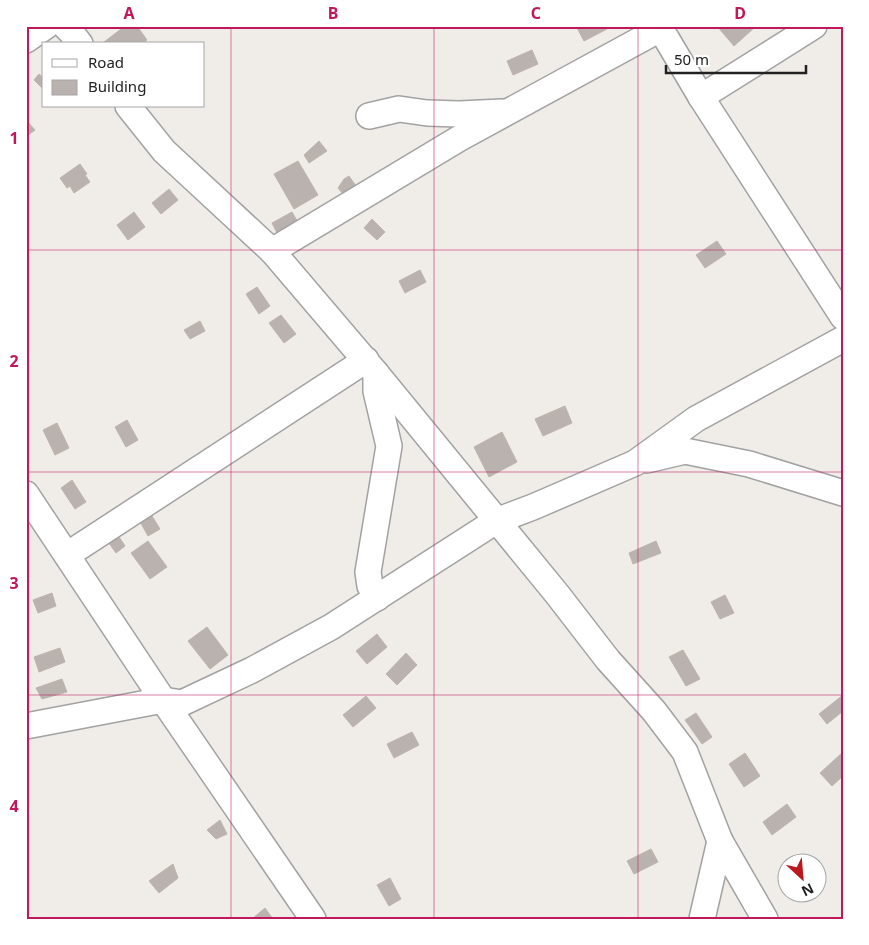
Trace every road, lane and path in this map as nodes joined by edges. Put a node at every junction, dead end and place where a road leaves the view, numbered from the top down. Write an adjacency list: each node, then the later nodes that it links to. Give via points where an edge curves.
1 (46, 26): 5 (street)
2 (65, 26): 6 (street)
3 (814, 26): 7 (street)
4 (660, 28): 7 (street); 9 (street)
5 (26, 40)
6 (78, 42)
7 (701, 97): 12 (street)
8 (130, 108): 11 (street, via 164,151)
9 (507, 112): 10 (street, via 459,114 399,109); 11 (street)
10 (370, 116)
11 (272, 252): 14 (street)
12 (843, 317)
13 (843, 339): 15 (street, via 696,419)
14 (371, 366): 18 (street); 19 (street); 20 (street, via 389,446 368,572 370,586)
15 (634, 463): 16 (street, via 685,451 749,464); 18 (street)
16 (843, 493)
17 (26, 494): 19 (street)
18 (496, 521): 20 (street); 23 (street, via 685,752)
19 (67, 556): 21 (street)
20 (377, 598): 21 (street, via 252,670 182,703)
21 (162, 700): 22 (street); 24 (street)
22 (26, 726)
23 (720, 841): 25 (street); 26 (street)
24 (313, 919)
25 (702, 919)
26 (765, 919)

